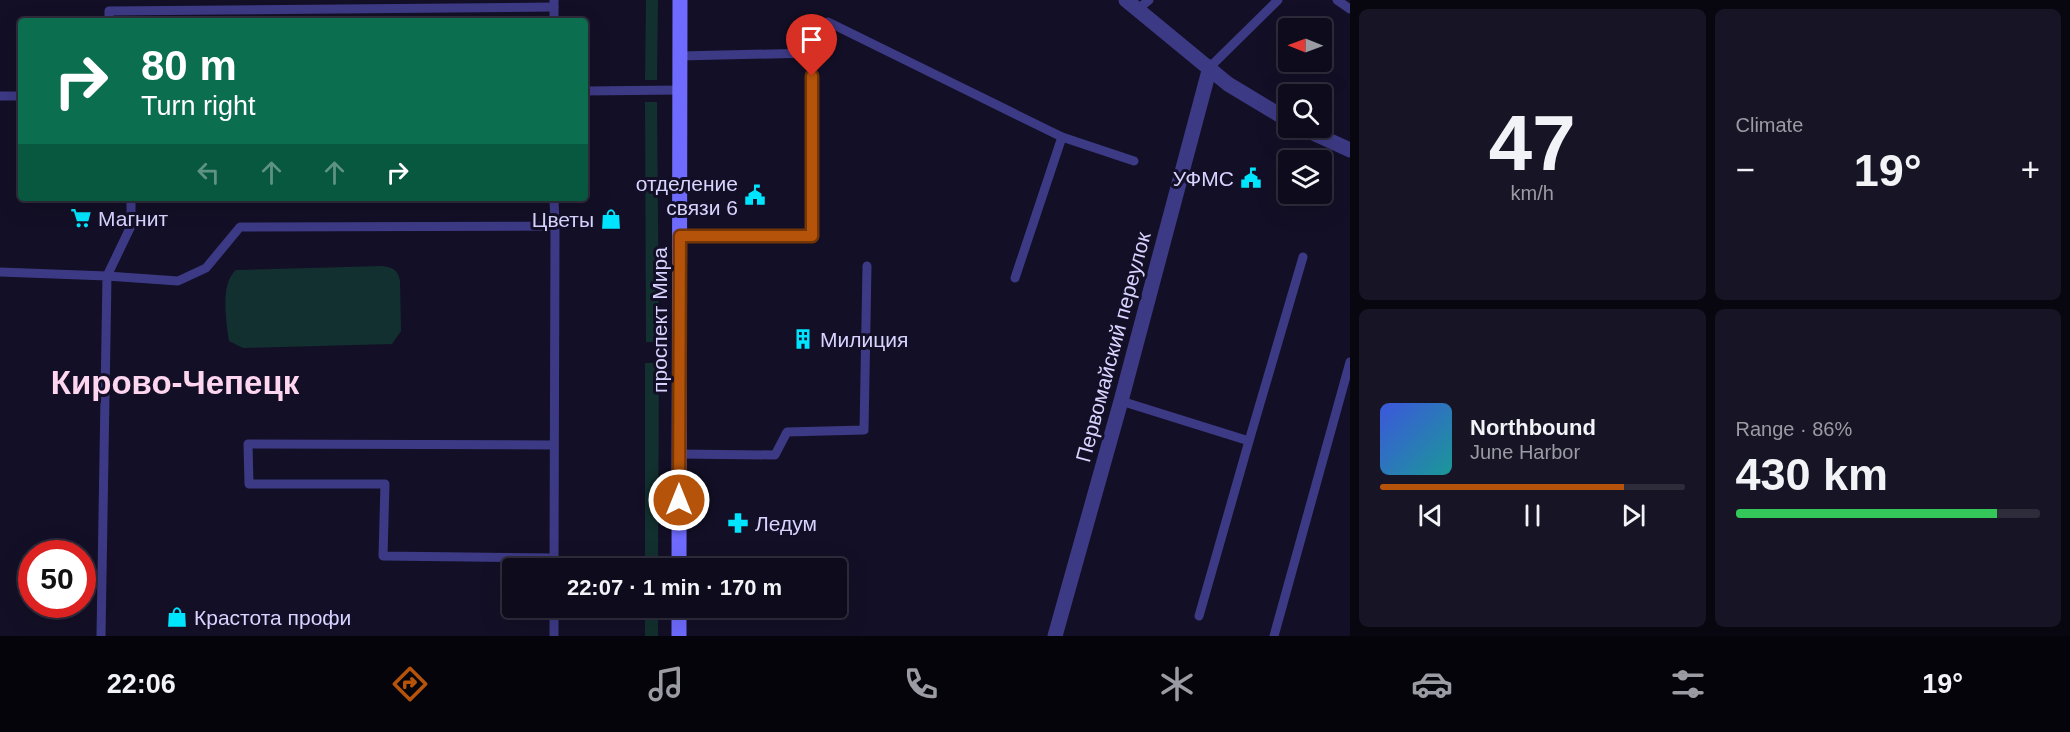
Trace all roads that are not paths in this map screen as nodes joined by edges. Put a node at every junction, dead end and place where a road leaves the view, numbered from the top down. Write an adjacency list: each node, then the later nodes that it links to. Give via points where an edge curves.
1 (109, 0): 8 (lane)
2 (680, 0): 11 (main road, проспект Мира)
3 (1278, 0): 12 (lane)
4 (1338, 0): 7 (lane)
5 (1138, 3): 12 (street)
6 (554, 4): 8 (lane)
7 (1350, 9)
8 (109, 11): 9 (lane)
9 (109, 18)
10 (812, 53): 11 (lane); 18 (lane, via 828,22); 25 (lane, via 812,236)
11 (680, 56): 13 (main road, проспект Мира)
12 (1210, 68): 17 (street, via 1228,84); 32 (street, Первомайский переулок)
13 (680, 90): 14 (lane); 25 (main road, проспект Мира)
14 (588, 91)
15 (0, 96): 16 (lane)
16 (18, 96)
17 (1278, 114)
18 (1062, 137): 21 (lane); 30 (lane)
19 (1324, 138): 20 (street)
20 (1350, 150)
21 (1134, 161)
22 (131, 201): 29 (lane, via 131,226)
23 (554, 201): 24 (lane)
24 (555, 226): 29 (lane, via 240,227 206,268 178,281); 34 (lane)
25 (680, 236): 35 (main road, проспект Мира)
26 (1303, 257): 33 (lane)
27 (867, 266): 35 (lane, via 864,430 787,432 774,455)
28 (0, 272): 29 (lane)
29 (107, 276): 41 (lane)
30 (1015, 278)
31 (1350, 362): 45 (lane)
32 (1121, 401): 33 (lane); 44 (street, Первомайский переулок)
33 (1249, 441): 38 (lane)
34 (553, 445): 36 (lane); 36 (lane, via 248,444 249,484 385,484 383,556)
35 (679, 454): 37 (main road, проспект Мира)
36 (554, 558)
37 (679, 558)
38 (1199, 616)
39 (554, 618): 42 (lane)
40 (680, 618): 43 (main road)
41 (101, 636)
42 (554, 636)
43 (680, 636)
44 (1054, 636)
45 (1274, 636)

